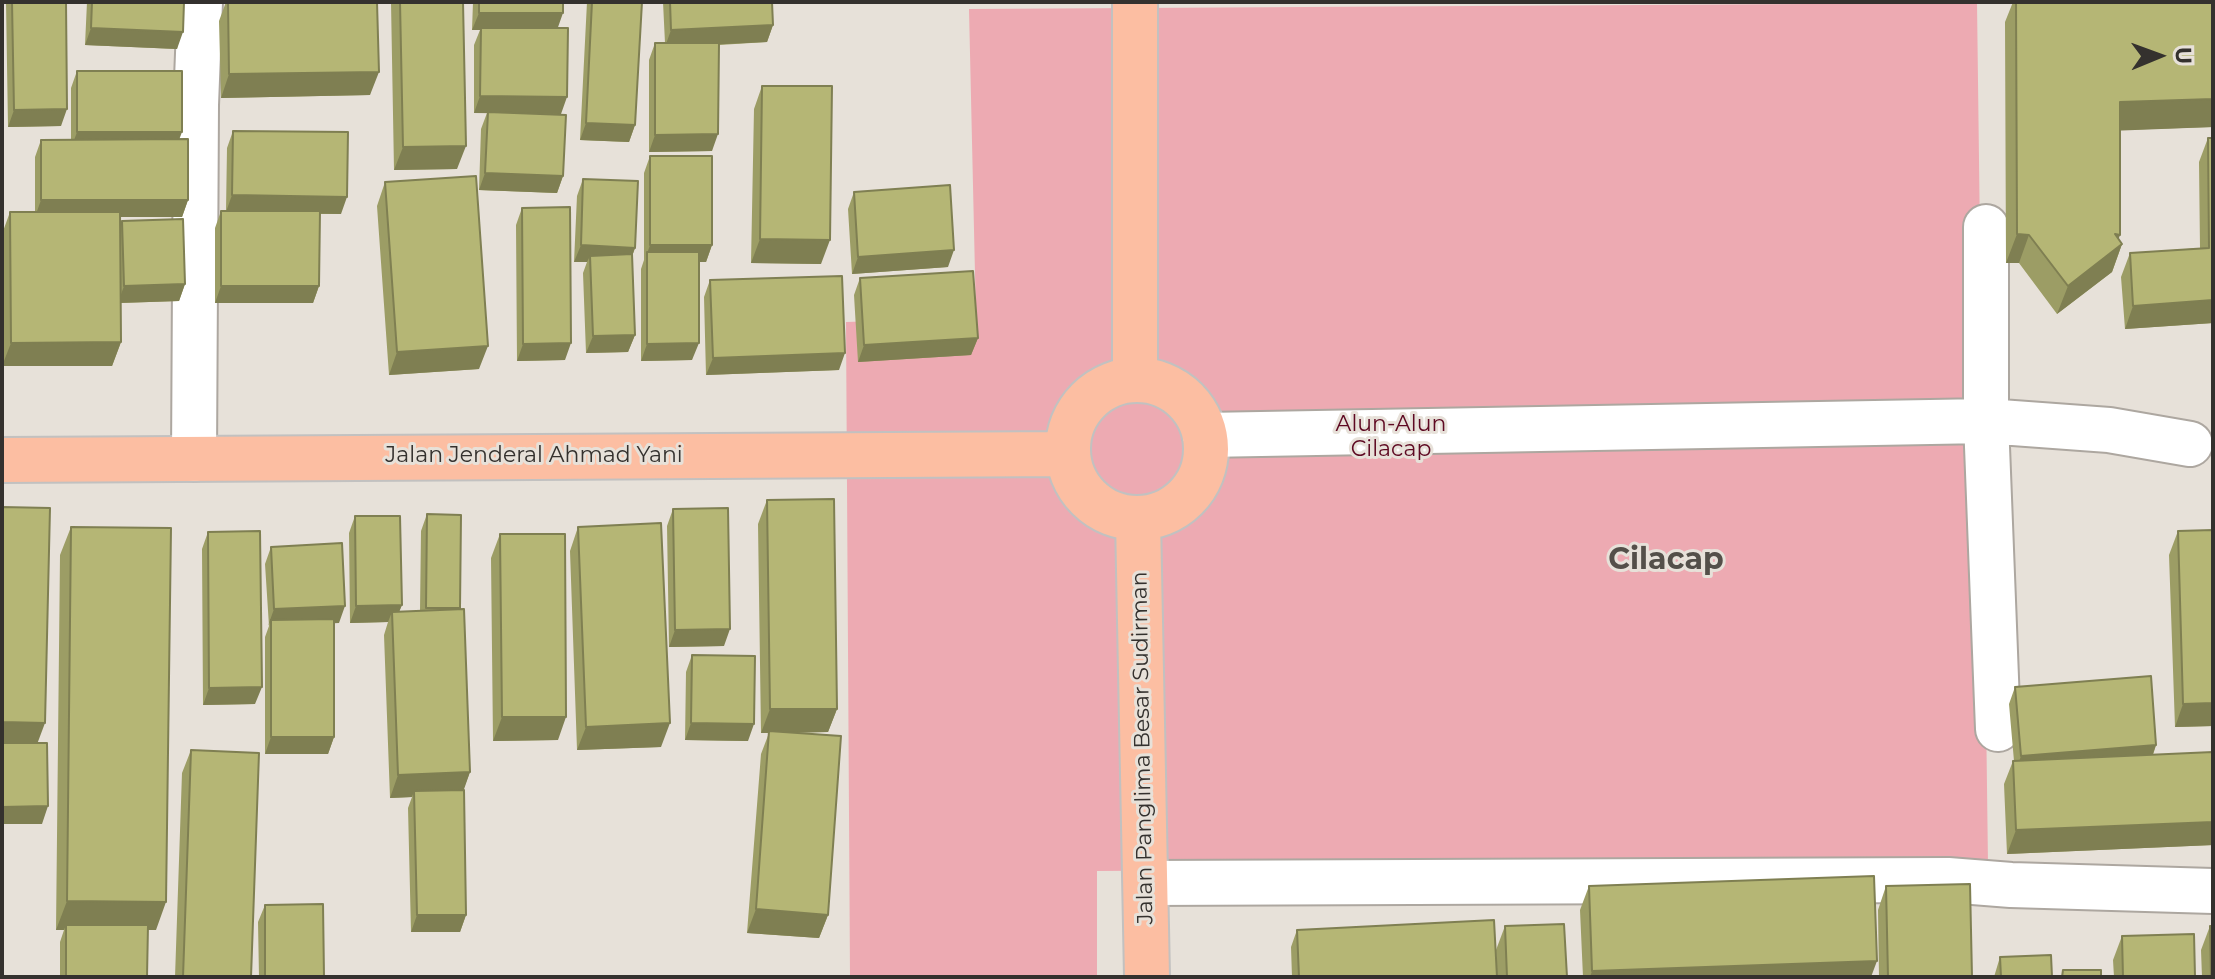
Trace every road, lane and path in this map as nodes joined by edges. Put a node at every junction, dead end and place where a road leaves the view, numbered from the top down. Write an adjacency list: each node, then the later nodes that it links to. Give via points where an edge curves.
1 (200, 2): 9 (street)
2 (1135, 2): 4 (main road)
3 (1986, 227): 5 (street)
4 (1135, 379): 6 (main road, via 1159,382 1180,394 1196,412); 8 (main road, via 1113,382 1080,409 1070,428)
5 (1986, 421): 6 (street); 7 (street, via 2109,430); 12 (street)
6 (1205, 435): 11 (main road, via 1198,482 1183,501 1162,514)
7 (2190, 444)
8 (1067, 454): 9 (main road, Jalan Jenderal Ahmad Yani); 11 (main road, via 1074,480 1090,500 1112,514)
9 (194, 459): 10 (main road, Jalan Jenderal Ahmad Yani)
10 (2, 460)
11 (1138, 519): 13 (main road, Jalan Panglima Besar Sudirman)
12 (1998, 729)
13 (1146, 883): 14 (street, via 1948,880); 15 (main road, Jalan Panglima Besar Sudirman)
14 (2213, 891)
15 (1147, 977)

